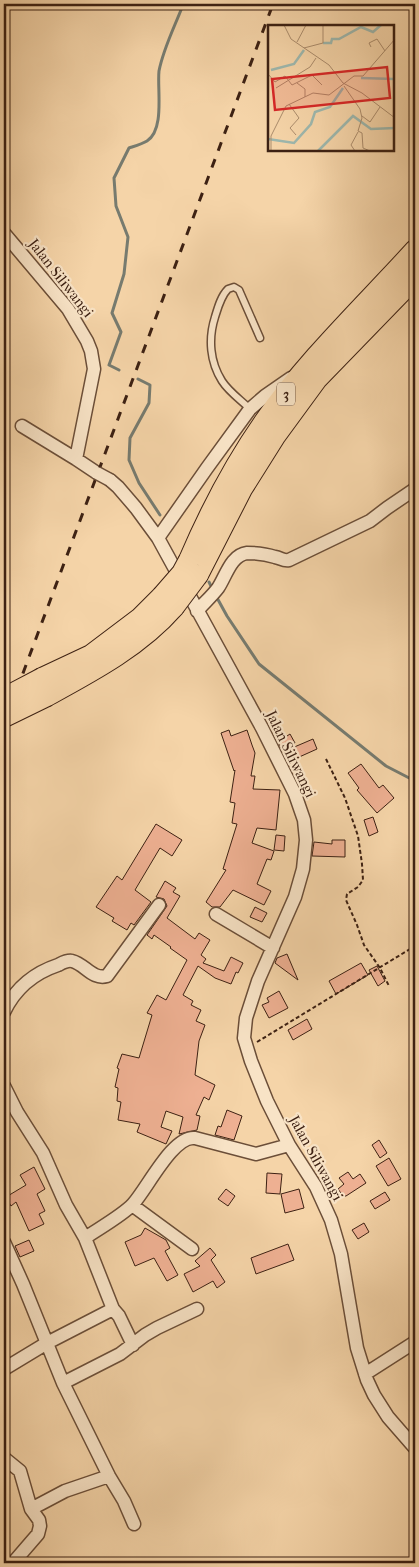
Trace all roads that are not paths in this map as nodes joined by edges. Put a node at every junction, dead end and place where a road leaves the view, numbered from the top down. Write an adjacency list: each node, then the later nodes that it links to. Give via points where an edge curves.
1 (4, 234): 8 (street, Jalan Siliwangi, via 68,308 91,351 94,370)
2 (415, 250): 5 (main road, 3)
3 (415, 278): 11 (main road, 3, via 317,379 276,435)
4 (260, 338): 6 (lane, via 239,290 228,289 211,328 214,366 223,383)
5 (309, 365): 6 (street); 11 (main road, 3, via 264,421 232,472 215,502)
6 (250, 409): 10 (street)
7 (22, 426): 8 (street)
8 (76, 459): 10 (street, Jalan Siliwangi, bridge, via 118,486)
9 (415, 489): 12 (street, via 370,521 289,560 260,554 241,555 232,562 215,591)
10 (158, 538): 12 (street, Jalan Siliwangi)
11 (194, 567): 13 (main road, 3, bridge, via 182,573 168,601)
12 (197, 611): 18 (street, Jalan Siliwangi, via 277,758 304,820 303,869)
13 (45, 687): 14 (main road, 3, bridge); 15 (main road, 3, bridge)
14 (4, 698)
15 (4, 717)
16 (159, 905): 19 (street, via 106,976 97,976 72,961 45,969 30,978)
17 (216, 914): 18 (street)
18 (273, 948): 21 (street, Jalan Siliwangi, via 246,1018 244,1038 267,1101)
19 (4, 1012)
20 (4, 1086): 23 (street, via 43,1153)
21 (289, 1146): 22 (street, via 256,1154 191,1137 170,1152); 32 (street, Jalan Siliwangi, via 316,1187 331,1220 343,1261 356,1348)
22 (132, 1205): 23 (street); 25 (street)
23 (85, 1238): 26 (street)
24 (4, 1242): 29 (street)
25 (192, 1249)
26 (113, 1309): 29 (street); 30 (street)
27 (197, 1309): 30 (street, via 157,1328)
28 (415, 1342): 32 (street)
29 (47, 1343): 31 (street); 33 (street)
30 (133, 1345): 33 (street)
31 (4, 1369)
32 (365, 1374): 34 (street, Jalan Siliwangi, via 388,1417)
33 (63, 1383): 36 (street)
34 (415, 1448)
35 (4, 1458): 37 (street, via 20,1471)
36 (110, 1476): 37 (street, via 72,1488); 38 (street)
37 (31, 1510): 39 (street, via 39,1520 40,1530)
38 (134, 1524)
39 (13, 1563)

